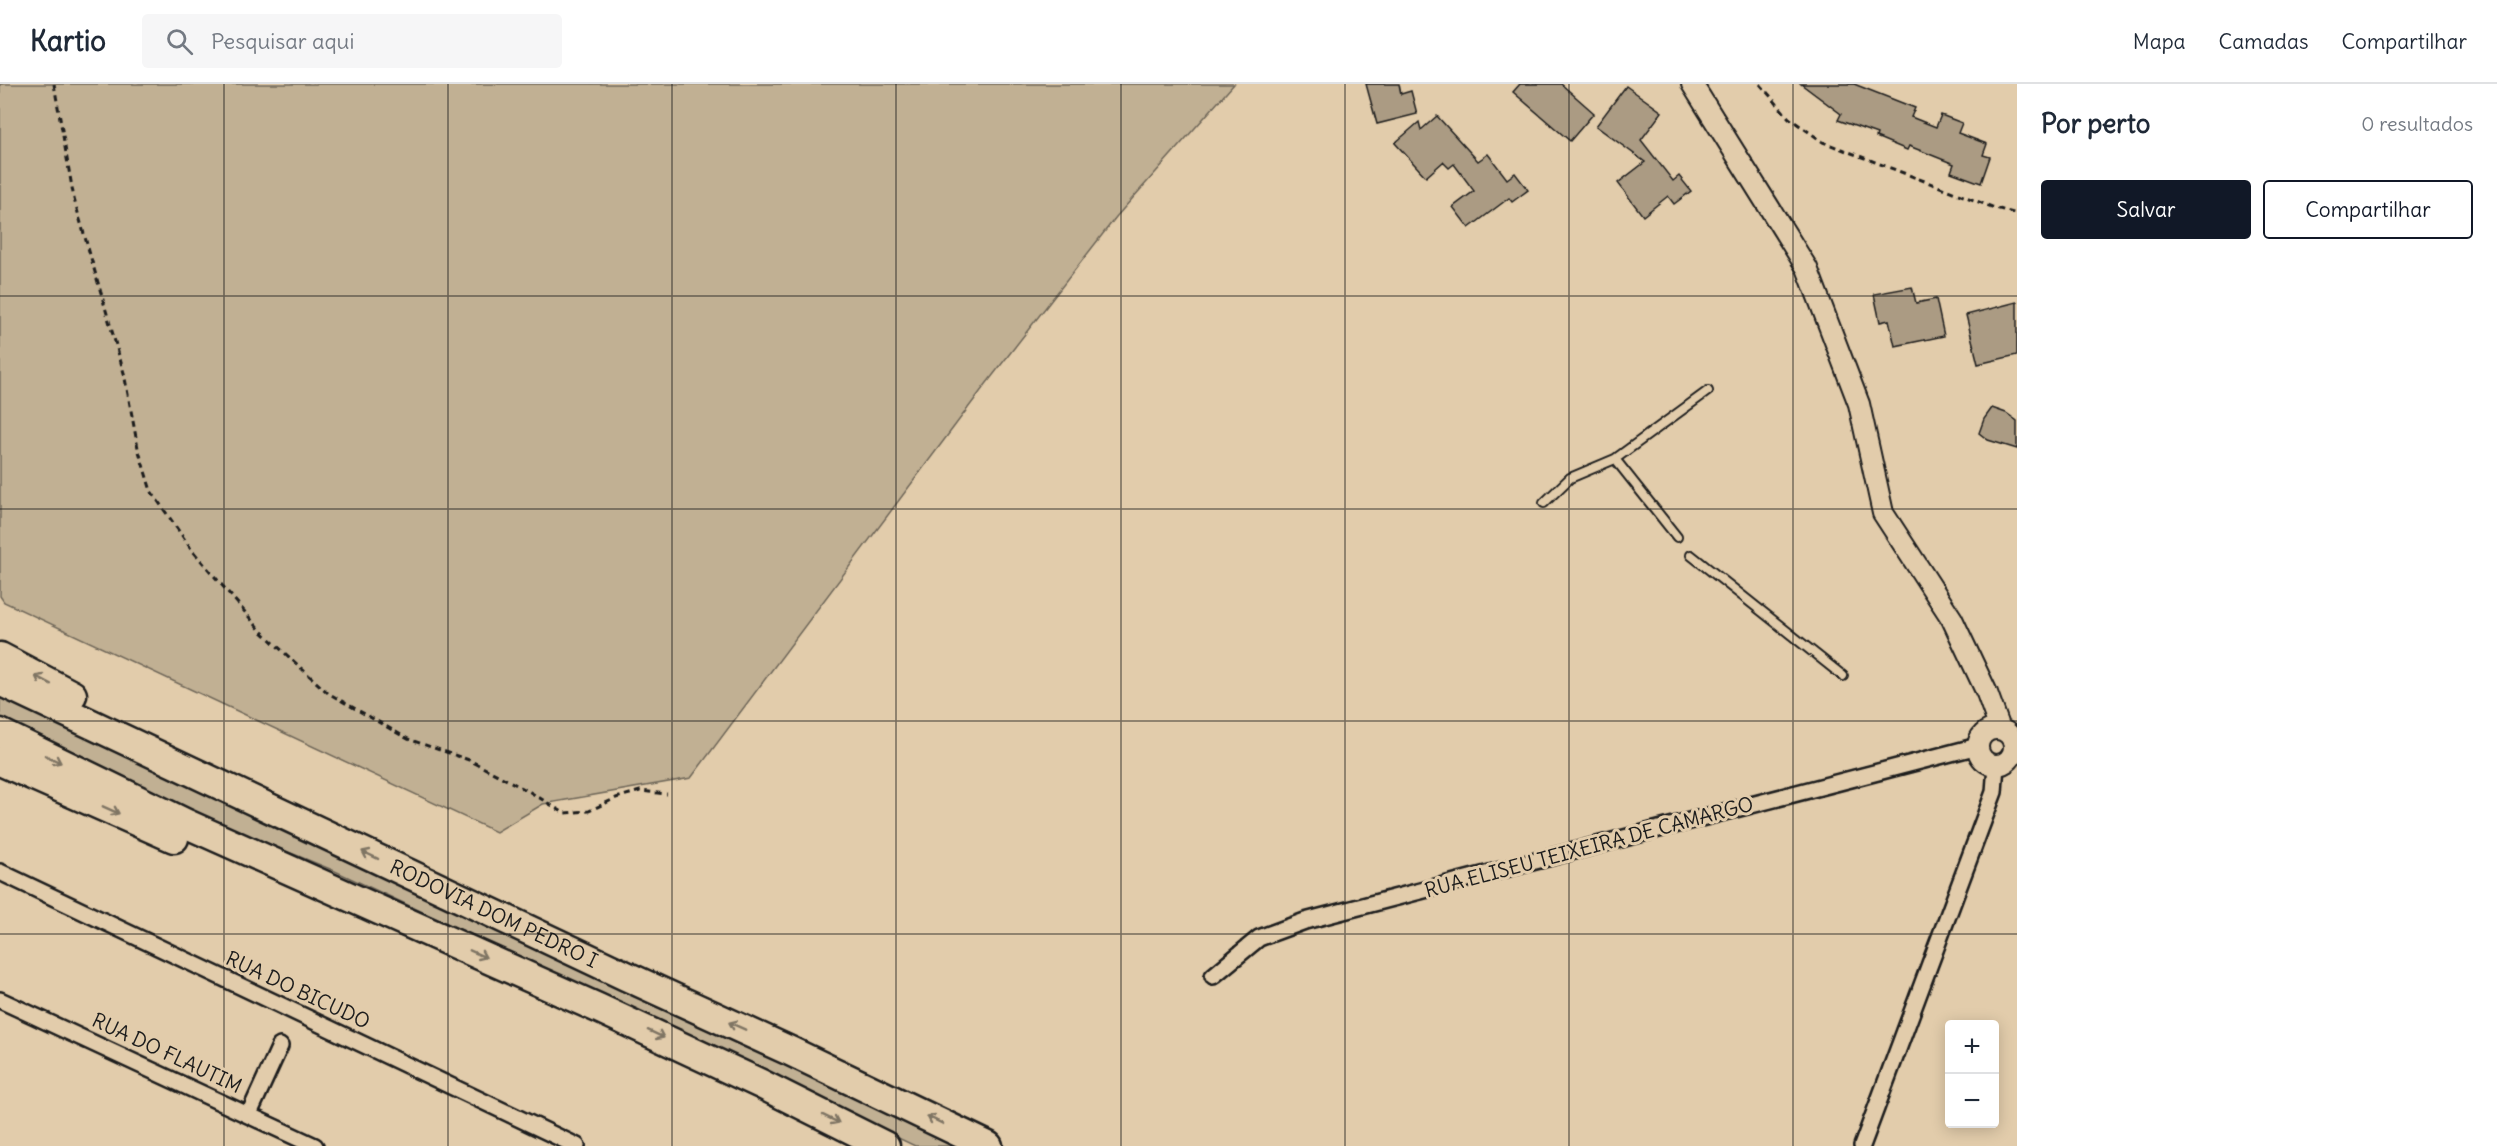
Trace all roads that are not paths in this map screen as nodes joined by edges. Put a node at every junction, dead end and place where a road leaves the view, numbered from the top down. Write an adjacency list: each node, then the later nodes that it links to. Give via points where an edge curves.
1 (1692, 84): 11 (street, via 1807,268 1859,404 1883,513 1952,619)
2 (1708, 391): 3 (lane)
3 (1615, 459): 4 (lane, via 1570,478); 5 (lane)
4 (1544, 503)
5 (1677, 537)
6 (1690, 555): 8 (lane)
7 (0, 657): 15 (highway, one-way to 7)
8 (1843, 676)
9 (0, 681): 15 (highway, RODOVIA DOM PEDRO I)
10 (0, 733): 17 (highway, RODOVIA DOM PEDRO I, one-way to 17, via 187,824)
11 (2009, 734): 12 (street, via 1988,730); 14 (street, via 2014,742 2013,755 2009,761)
12 (1978, 746): 14 (street, via 1983,759); 18 (street, RUA ELISEU TEIXEIRA DE CAMARGO, via 1305,921 1259,938)
13 (0, 761): 17 (highway, one-way to 17, via 255,874)
14 (1996, 765): 26 (street, via 1994,792)
15 (335, 838): 25 (highway, RODOVIA DOM PEDRO I, one-way to 15)
16 (0, 872): 23 (street, RUA DO BICUDO)
17 (448, 940): 24 (highway, RODOVIA DOM PEDRO I, one-way to 24)
18 (1213, 976)
19 (1, 1003): 21 (street, RUA DO FLAUTIM)
20 (280, 1046): 21 (street)
21 (249, 1114): 22 (street, RUA DO FLAUTIM)
22 (315, 1146)
23 (578, 1146)
24 (885, 1146)
25 (988, 1146)
26 (1862, 1146)

